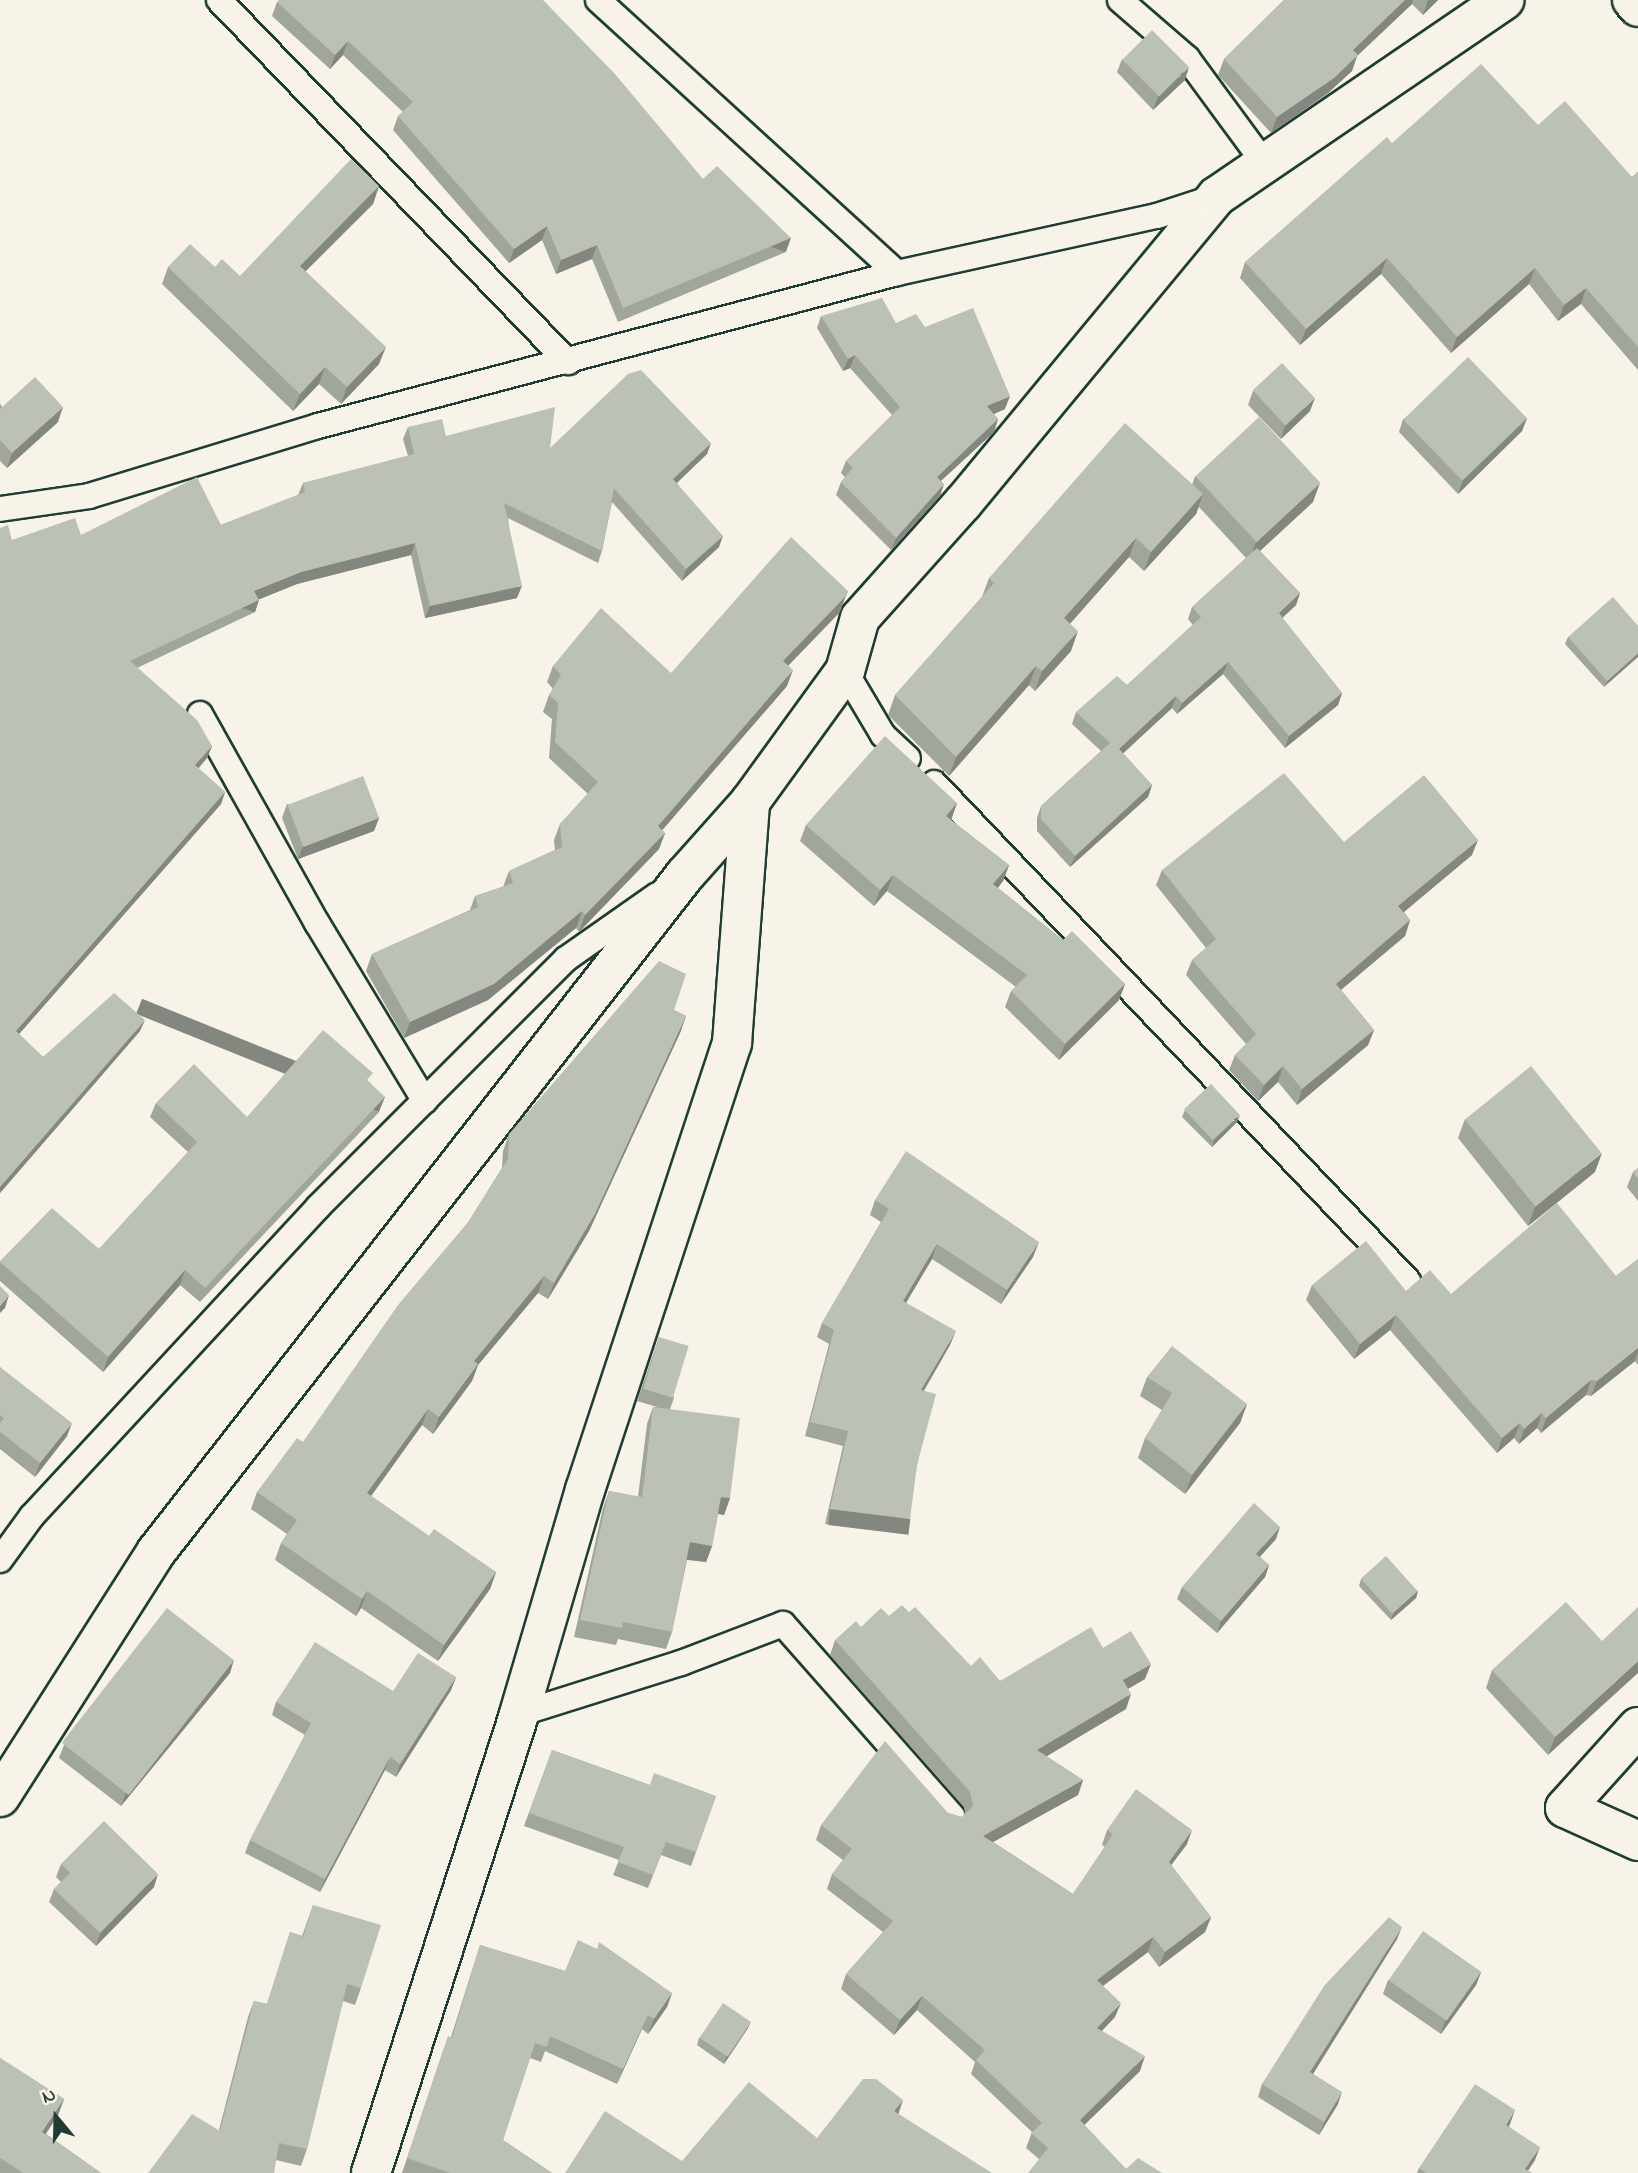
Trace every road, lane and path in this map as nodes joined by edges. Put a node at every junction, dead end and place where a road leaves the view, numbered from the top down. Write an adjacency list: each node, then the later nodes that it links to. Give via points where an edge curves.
1 (219, 0): 10 (lane)
2 (598, 0): 9 (lane)
3 (1120, 0): 7 (lane, via 1188,58)
4 (1504, 0): 7 (street)
5 (1632, 0): 6 (street)
6 (1638, 7)
7 (1264, 163): 8 (street)
8 (1217, 197): 9 (lane, via 1157,216); 12 (street, via 980,482 860,618)
9 (897, 273): 10 (lane)
10 (568, 362): 11 (lane, via 318,426 89,496)
11 (0, 509)
12 (845, 671): 14 (street); 17 (lane, via 883,735 970,817)
13 (200, 714): 16 (lane, via 317,923)
14 (750, 802): 15 (street); 19 (street, via 732,1043 585,1490)
15 (685, 875): 16 (lane, via 565,960); 21 (street, via 156,1552)
16 (425, 1101): 18 (lane, via 318,1207 180,1356 32,1516)
17 (1408, 1280)
18 (0, 1560)
19 (519, 1714): 22 (lane, via 681,1663 783,1624); 24 (street)
20 (1638, 1727): 23 (street, via 1565,1808)
21 (0, 1797)
22 (953, 1817)
23 (1638, 1841)
24 (371, 2173)

